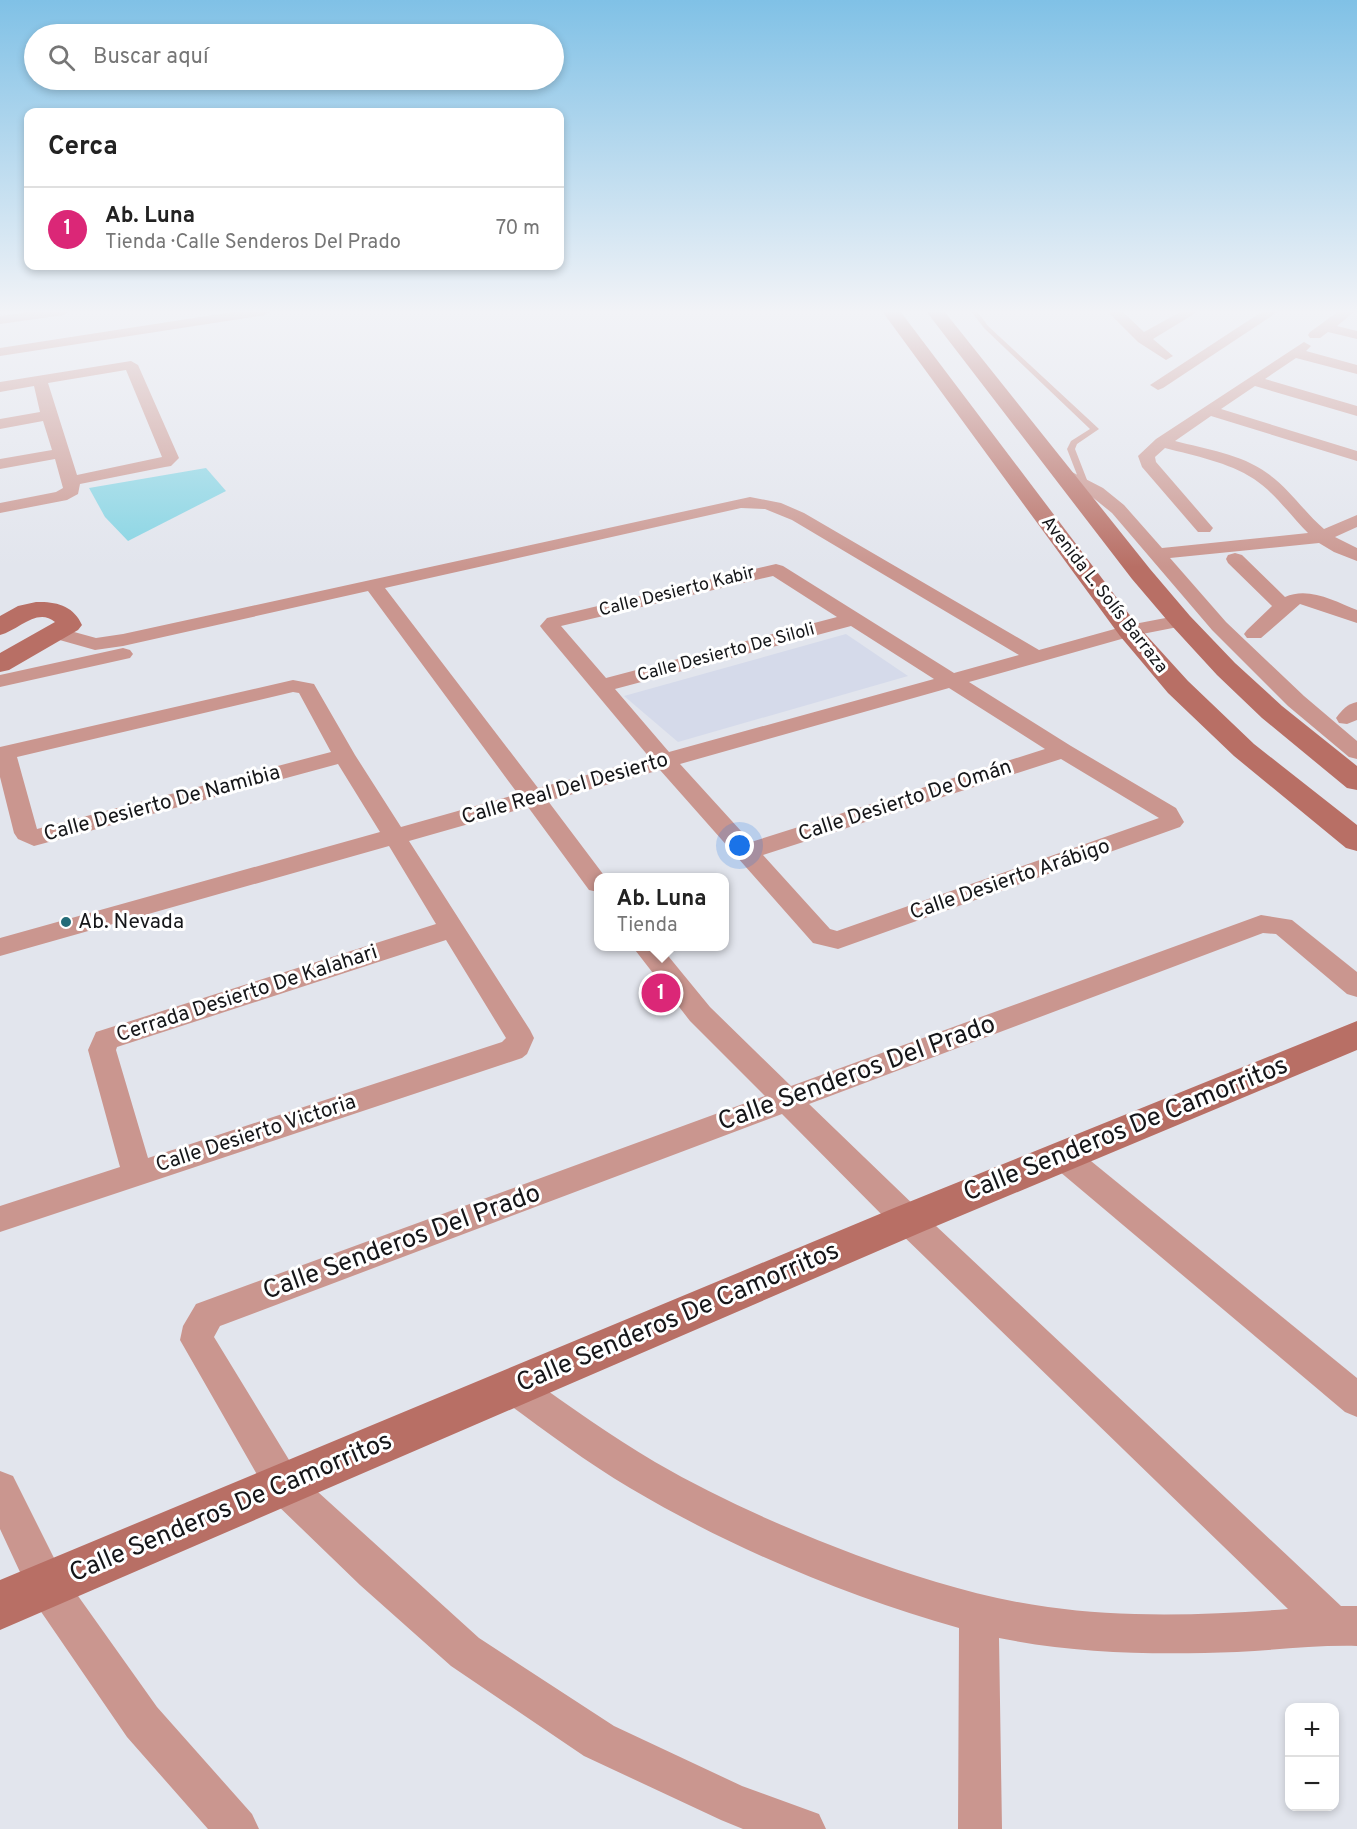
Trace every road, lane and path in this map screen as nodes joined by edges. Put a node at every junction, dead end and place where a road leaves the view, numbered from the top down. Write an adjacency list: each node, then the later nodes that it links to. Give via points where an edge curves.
1 (44, 396): 10 (street)
2 (144, 396): 18 (street, via 171,458)
3 (953, 396): 16 (main road, Avenida L. Solís Barraza)
4 (1004, 396): 17 (main road, Avenida L. Solís Barraza)
5 (1060, 396): 17 (lane, via 1095,429 1074,443)
6 (1232, 396): 8 (street)
7 (1307, 396): 9 (street)
8 (1210, 411): 12 (street); 14 (street)
9 (1357, 411)
10 (49, 415): 11 (street); 13 (street)
11 (0, 424)
12 (1162, 442): 21 (street, via 1146,459); 22 (street, via 1251,470)
13 (61, 453): 15 (street); 18 (street)
14 (1357, 456)
15 (0, 464)
16 (1007, 470): 17 (main road); 33 (main road, Avenida L. Solís Barraza)
17 (1068, 475): 23 (street, via 1118,509); 30 (main road, Avenida L. Solís Barraza)
18 (72, 480): 19 (street, via 72,490 67,494)
19 (0, 508)
20 (1357, 519): 22 (street)
21 (1204, 528)
22 (1323, 533): 23 (street); 24 (street, via 1332,545)
23 (1153, 548): 41 (street, via 1219,626 1296,701)
24 (1357, 555)
25 (1235, 560): 27 (street)
26 (377, 590): 32 (street, via 105,643 87,643); 35 (street, via 774,506); 37 (street); 46 (street)
27 (1284, 607): 28 (street, via 1303,598); 34 (street)
28 (1357, 617)
29 (853, 619): 38 (street, Calle Desierto Kabir); 39 (street, Calle Desierto De Siloli); 39 (street, Calle Desierto Kabir, via 772,570 551,624 551,629)
30 (1181, 621): 33 (street, Calle Real Del Desierto); 45 (main road, Avenida L. Solís Barraza, via 1272,712)
31 (0, 627): 32 (main road, via 31,610 66,616)
32 (62, 629): 36 (main road)
33 (1129, 631): 35 (street, Calle Real Del Desierto); 48 (main road, Avenida L. Solís Barraza, via 1178,687 1244,750)
34 (1254, 634)
35 (1037, 657): 38 (street, Calle Real Del Desierto)
36 (0, 663)
37 (0, 681)
38 (951, 681): 40 (street, Calle Desierto Arábigo); 44 (street, Calle Real Del Desierto)
39 (600, 686): 44 (street, Calle Desierto Kabir)
40 (1063, 751): 49 (street, Calle Desierto De Omán); 49 (street, Calle Desierto Arábigo, via 1168,813 1172,822 833,940 822,937)
41 (1357, 752)
42 (3, 754): 43 (street, Calle Desierto De Namibia, via 298,685 308,688); 43 (street, Calle Desierto De Namibia, via 26,833 34,837)
43 (344, 755): 47 (street, Calle Desierto De Namibia)
44 (664, 760): 46 (street, Calle Real Del Desierto); 49 (street, Calle Desierto Arábigo)
45 (1357, 781)
46 (533, 797): 47 (street, Calle Real Del Desierto); 50 (street)
47 (396, 837): 51 (street, Calle Desierto De Namibia); 52 (street, Calle Real Del Desierto)
48 (1357, 841)
49 (746, 852)
50 (594, 879)
51 (451, 929): 56 (street, Calle Desierto De Namibia, via 520,1038); 59 (street, Cerrada Desierto De Kalahari, via 106,1040 102,1050)
52 (0, 947)
53 (649, 951): 57 (street, via 700,1014)
54 (1357, 987): 57 (street, Calle Senderos Del Prado, via 1283,926 1261,924)
55 (1357, 1035): 58 (main road, Calle Senderos De Camorritos)
56 (512, 1050): 59 (street, Calle Desierto Victoria)
57 (788, 1099): 61 (street); 64 (street, Calle Senderos Del Prado, via 208,1315 197,1330 197,1340)
58 (1064, 1157): 61 (main road, Calle Senderos De Camorritos); 63 (street)
59 (137, 1173): 60 (street, Calle Desierto Victoria)
60 (0, 1219)
61 (908, 1220): 62 (main road, Calle Senderos De Camorritos); 69 (street)
62 (515, 1388): 64 (main road, Calle Senderos De Camorritos); 68 (street, via 593,1444 652,1480 751,1532)
63 (1357, 1400)
64 (284, 1486): 66 (main road, Calle Senderos De Camorritos); 71 (street, Calle Senderos Del Prado, via 465,1652 599,1741 736,1805)
65 (0, 1489): 66 (street)
66 (47, 1586): 67 (main road, Calle Senderos De Camorritos); 70 (street, via 142,1722)
67 (0, 1605)
68 (979, 1616): 69 (street, via 1073,1630 1167,1635); 72 (street)
69 (1345, 1625)
70 (237, 1829)
71 (804, 1829)
72 (980, 1829)

